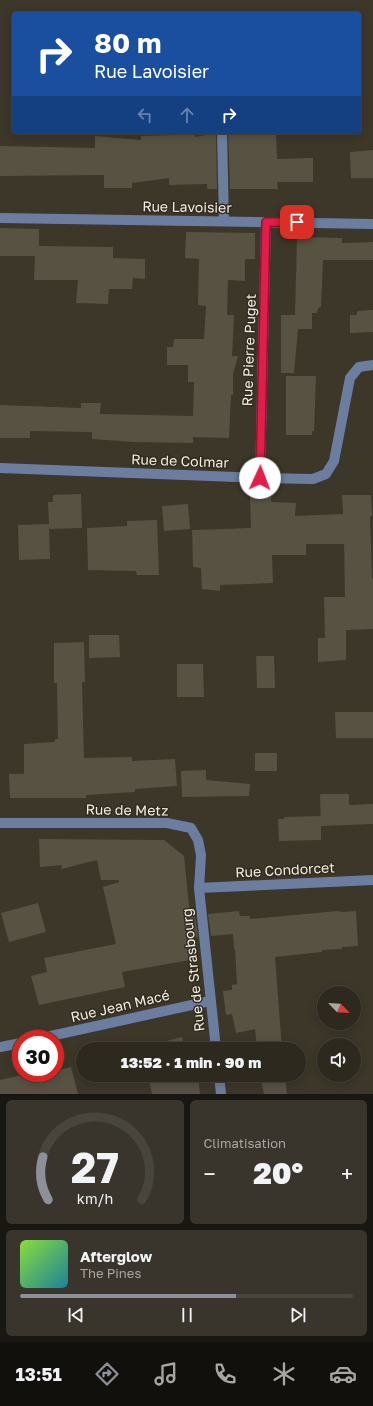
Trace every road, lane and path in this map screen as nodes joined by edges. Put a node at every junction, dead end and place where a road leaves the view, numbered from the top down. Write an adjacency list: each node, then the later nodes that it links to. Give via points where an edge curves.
1 (222, 134): 3 (street)
2 (0, 218): 3 (street, Rue Lavoisier)
3 (224, 221): 4 (street, Rue Lavoisier)
4 (266, 222): 5 (street, Rue Lavoisier); 8 (street, Rue Pierre Puget)
5 (373, 224)
6 (373, 365): 8 (street, Rue de Colmar, via 359,367 350,378 334,461 326,474 313,478)
7 (0, 468): 8 (street, Rue de Colmar)
8 (260, 478)
9 (0, 823): 11 (street, Rue de Metz, via 167,823 191,828 198,840 201,855)
10 (373, 880): 11 (street, Rue Condorcet)
11 (199, 888): 12 (street, Rue de Strasbourg)
12 (210, 1000): 13 (street, Rue Jean Macé); 14 (street, Rue de Strasbourg)
13 (64, 1033)
14 (215, 1042)
15 (12, 1045): 16 (street)
16 (0, 1047)
17 (220, 1082): 18 (street)
18 (221, 1094)

